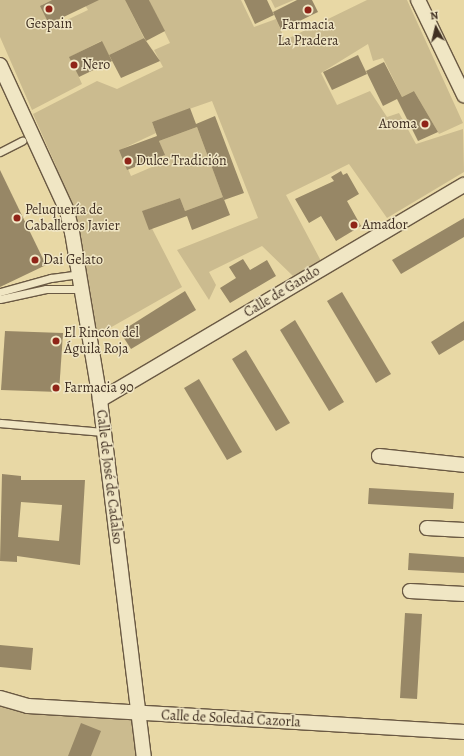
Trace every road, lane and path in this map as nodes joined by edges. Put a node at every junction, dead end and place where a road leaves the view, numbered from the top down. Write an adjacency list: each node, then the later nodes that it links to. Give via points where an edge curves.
1 (418, 0): 3 (street)
2 (0, 65): 4 (street, Calle de José de Cadalso)
3 (464, 95)
4 (27, 139): 5 (lane); 7 (street, Calle de José de Cadalso, via 67,211)
5 (0, 152)
6 (464, 185): 11 (street, Calle de Gando)
7 (80, 274): 8 (street, Calle de José de Cadalso); 9 (lane, via 51,278)
8 (82, 289): 10 (lane, via 46,289); 11 (street, Calle de José de Cadalso)
9 (0, 292)
10 (0, 299)
11 (100, 400): 13 (street, Calle de José de Cadalso)
12 (0, 422): 13 (lane)
13 (103, 432): 21 (street, Calle de José de Cadalso)
14 (379, 456): 15 (street)
15 (464, 465)
16 (427, 528): 17 (street)
17 (464, 530)
18 (410, 591): 19 (street)
19 (464, 594)
20 (0, 698): 21 (street, Calle de Soledad Cazorla, via 28,706)
21 (139, 714): 22 (street, Calle de Soledad Cazorla); 23 (street, Calle de José de Cadalso)
22 (464, 732)
23 (144, 756)

